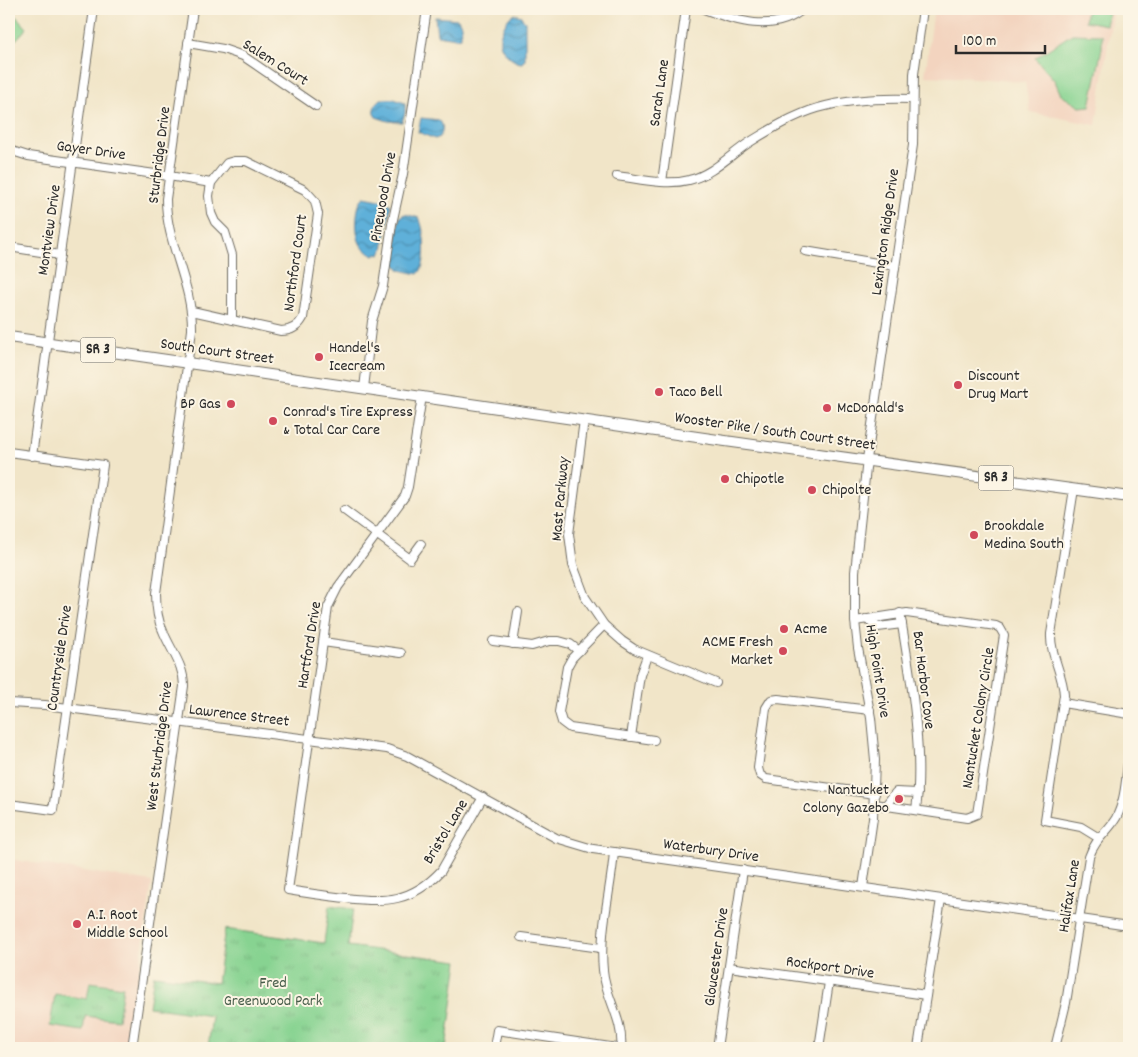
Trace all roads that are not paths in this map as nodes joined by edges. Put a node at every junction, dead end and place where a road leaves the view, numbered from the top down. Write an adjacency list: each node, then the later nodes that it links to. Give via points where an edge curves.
1 (94, 9): 12 (street, Montview Drive)
2 (193, 9): 8 (street, Sturbridge Drive)
3 (427, 9): 26 (street, Pinewood Drive, via 404,174 392,224 384,286 372,321)
4 (686, 9): 15 (street, Sarah Lane)
5 (704, 9): 6 (street, via 756,24 781,20)
6 (803, 9)
7 (923, 9): 9 (street, Lexington Ridge Drive)
8 (188, 43): 10 (street, Salem Court, via 243,56); 13 (street, Sturbridge Drive)
9 (913, 99): 15 (street, via 876,98 818,108 779,125 698,177 682,182); 20 (street, Lexington Ridge Drive, via 913,145)
10 (316, 106)
11 (9, 150): 12 (street, Gayer Drive)
12 (73, 162): 13 (street, Gayer Drive); 19 (street, Montview Drive)
13 (170, 176): 16 (street); 21 (street, Sturbridge Drive, via 166,199 168,222)
14 (617, 176): 15 (street)
15 (662, 182)
16 (211, 183): 22 (street, via 211,214 225,232 232,255); 22 (street, Northford Court, via 227,163 246,161 305,190 315,201 318,214 300,322 292,329 281,331)
17 (9, 247): 19 (street)
18 (805, 251): 20 (street)
19 (60, 255): 24 (street, Montview Drive)
20 (895, 266): 31 (street, Lexington Ridge Drive)
21 (192, 311): 22 (street, Northford Court); 25 (street, Sturbridge Drive)
22 (232, 320)
23 (9, 338): 24 (main road, South Court Street / SR 3)
24 (48, 344): 25 (main road, South Court Street / SR 3); 30 (street, Montview Drive)
25 (187, 362): 26 (main road, South Court Street / SR 3); 55 (street, West Sturbridge Drive, via 156,593 160,623 183,674)
26 (364, 388): 27 (main road, South Court Street / SR 3)
27 (422, 396): 28 (main road, Wooster Pike / South Court Street / SR 3); 35 (street, Hartford Drive, via 408,487 400,504)
28 (584, 420): 31 (main road, Wooster Pike / South Court Street / SR 3); 42 (street, Mast Parkway, via 570,518 570,549 582,591)
29 (9, 452): 30 (street)
30 (32, 456): 52 (street, Countryside Drive, via 103,465)
31 (867, 460): 32 (main road, Wooster Pike / South Court Street / SR 3); 40 (street, High Point Drive, via 857,544)
32 (1074, 489): 33 (main road, Wooster Pike / South Court Street / SR 3); 51 (street, via 1051,642 1054,661 1064,686)
33 (1127, 496)
34 (344, 510): 35 (street)
35 (377, 534): 36 (street, via 410,559); 44 (street, Hartford Drive, via 331,598)
36 (421, 544)
37 (518, 612): 45 (street)
38 (900, 613): 39 (street, Nantucket Colony Circle); 41 (street, Bar Harbor Cove); 66 (street, Nantucket Colony Circle, via 996,626 1004,635 979,810 967,818)
39 (866, 619): 40 (street, Nantucket Colony Circle); 41 (street, Nantucket Colony Circle, via 878,627)
40 (854, 621): 53 (street, High Point Drive)
41 (902, 624): 60 (street, Bar Harbor Cove, via 915,726)
42 (604, 625): 46 (street); 48 (street, Mast Parkway)
43 (493, 641): 45 (street)
44 (323, 642): 47 (street); 57 (street, Hartford Drive)
45 (513, 644): 46 (street, via 532,646 560,642)
46 (579, 651): 56 (street, via 569,662 566,672 559,712 562,722 570,728)
47 (401, 653)
48 (647, 656): 49 (street, Mast Parkway); 56 (street, via 640,675)
49 (716, 683)
50 (9, 703): 52 (street, Lawrence Street)
51 (1063, 703): 54 (street); 67 (street, via 1045,820 1082,827)
52 (70, 709): 55 (street, Lawrence Street); 63 (street, Countryside Drive, via 53,810)
53 (870, 710): 61 (street, High Point Drive); 61 (street, via 773,699 766,708 758,768 766,779)
54 (1129, 714)
55 (179, 723): 57 (street, Lawrence Street); 80 (street, West Sturbridge Drive)
56 (631, 737): 58 (street)
57 (310, 740): 62 (street, Waterbury Drive, via 397,752); 71 (street, Hartford Drive)
58 (654, 740)
59 (1129, 756): 67 (street, Halifax Lane, via 1120,809)
60 (918, 793): 65 (street, via 896,792); 66 (street, Bar Harbor Cove)
61 (875, 794): 64 (street, High Point Drive)
62 (483, 797): 68 (street, Waterbury Drive, via 556,838); 71 (street, Bristol Lane, via 441,871 415,892 393,900 371,901)
63 (9, 804)
64 (874, 804): 65 (street, Nantucket Colony Circle); 70 (street, High Point Drive)
65 (885, 806): 66 (street, Nantucket Colony Circle)
66 (916, 810)
67 (1099, 838): 73 (street, Halifax Lane, via 1090,857)
68 (614, 852): 69 (street, Waterbury Drive); 76 (street)
69 (743, 870): 70 (street, Waterbury Drive); 77 (street, Gloucester Drive)
70 (863, 887): 72 (street, Waterbury Drive)
71 (288, 890)
72 (941, 899): 73 (street, Waterbury Drive); 79 (street)
73 (1080, 919): 74 (street, Waterbury Drive); 87 (street, Halifax Lane)
74 (1129, 926)
75 (521, 937): 76 (street)
76 (601, 948): 83 (street, via 603,973 618,1019)
77 (729, 967): 78 (street, Rockport Drive); 84 (street, Gloucester Drive)
78 (829, 982): 79 (street, Rockport Drive); 85 (street)
79 (926, 995): 86 (street)
80 (132, 1048)
81 (494, 1048): 82 (street, via 497,1030)
82 (617, 1048)
83 (621, 1048)
84 (717, 1048)
85 (819, 1048)
86 (918, 1048)
87 (1055, 1048)

